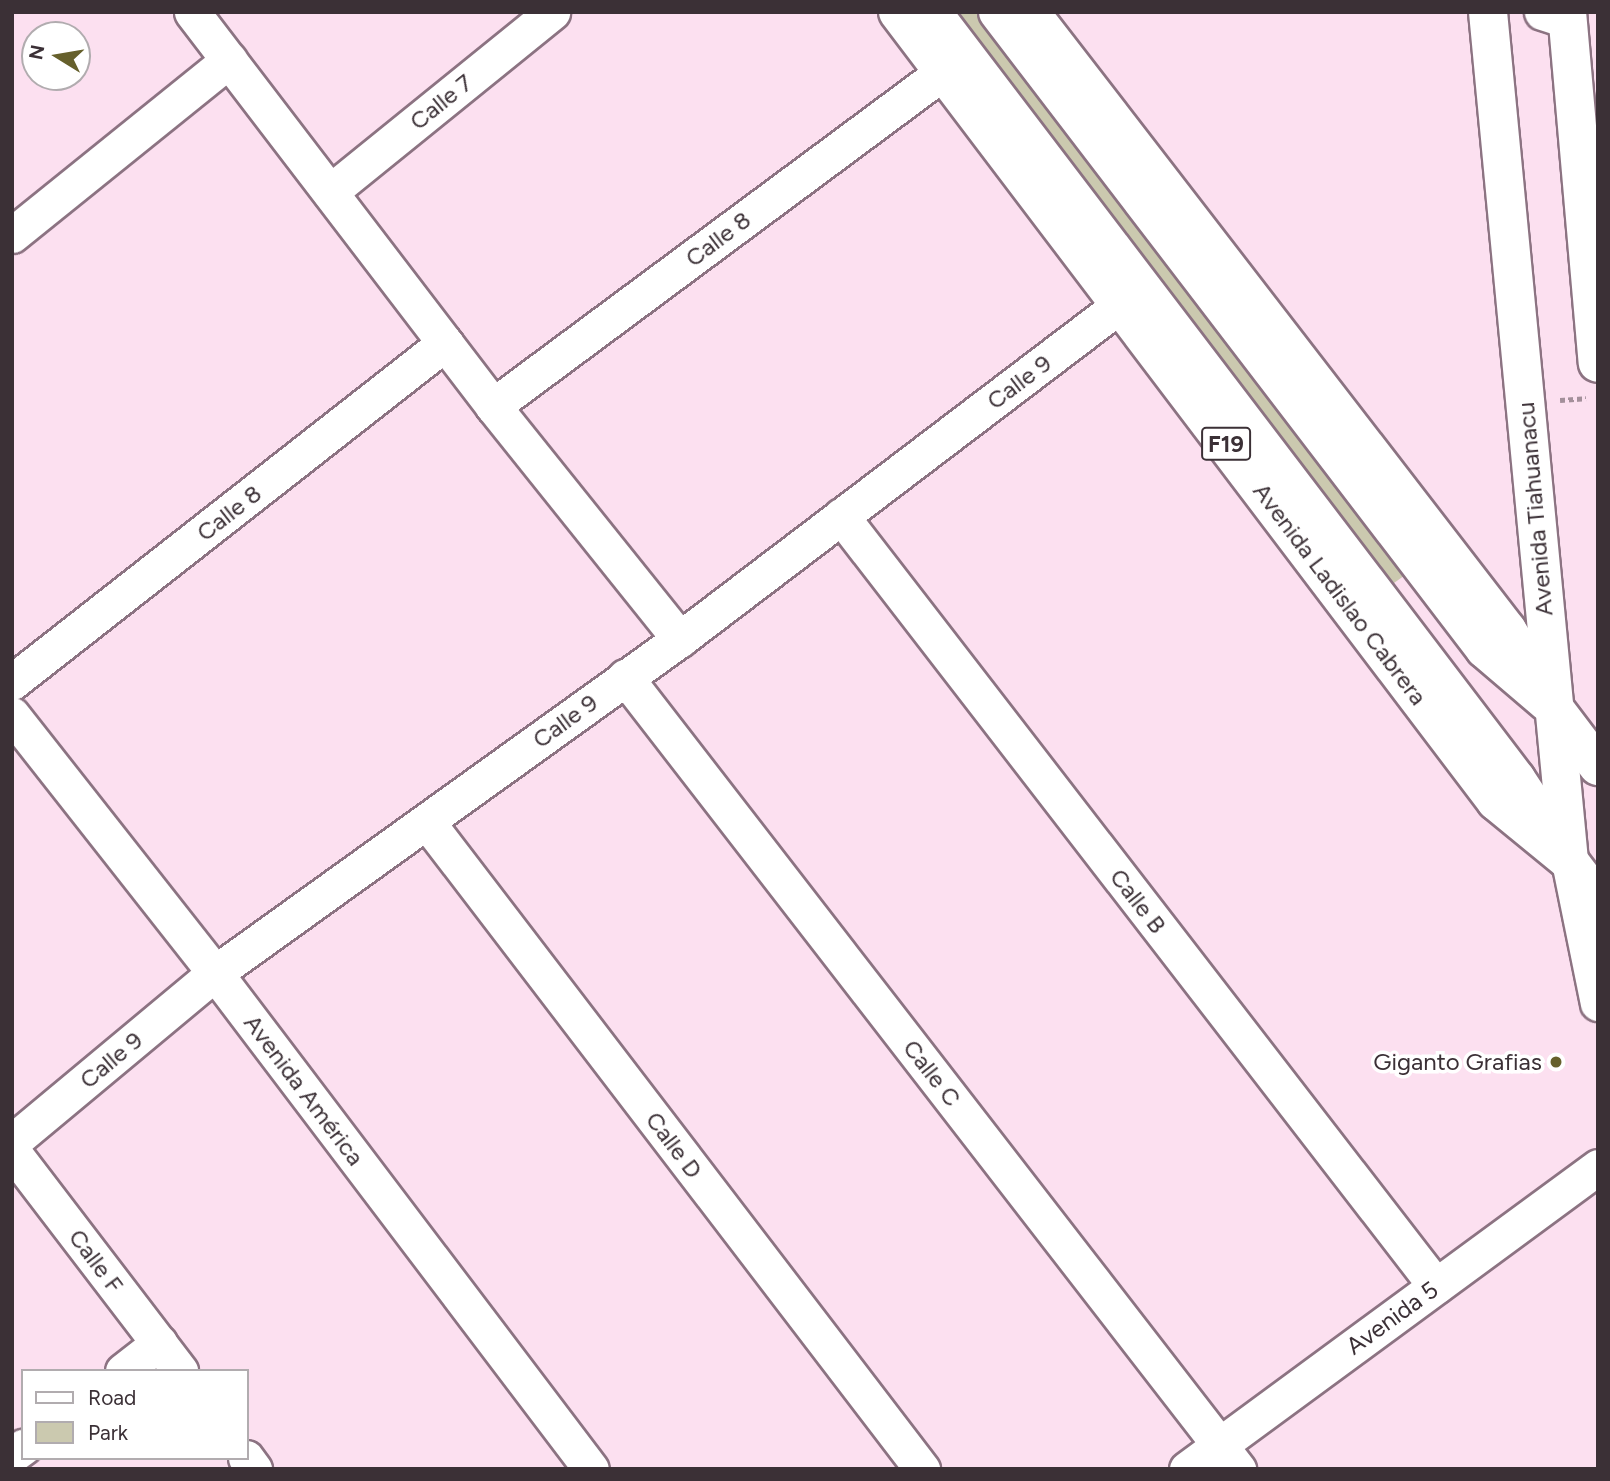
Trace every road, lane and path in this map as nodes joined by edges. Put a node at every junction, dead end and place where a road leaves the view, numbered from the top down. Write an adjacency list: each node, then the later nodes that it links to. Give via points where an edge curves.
1 (192, 12): 9 (street)
2 (552, 12): 12 (street, Calle 7)
3 (898, 12): 10 (main road, Avenida Ladislao Cabrera / F19)
4 (932, 12): 26 (main road, Avenida Ladislao Cabrera / F19, via 1507,768)
5 (998, 12): 22 (main road, via 1485,649)
6 (1030, 12): 22 (main road, via 1507,630)
7 (1488, 12): 22 (main road, Avenida Tiahuanacu)
8 (1559, 15): 11 (main road)
9 (229, 60): 12 (street); 13 (street)
10 (943, 72): 14 (main road, Avenida Ladislao Cabrera / F19); 17 (street, Calle 8)
11 (1589, 172): 16 (main road)
12 (330, 192): 15 (street)
13 (12, 235)
14 (1121, 304): 18 (street, Calle 9); 26 (main road, Avenida Ladislao Cabrera / F19, via 1496,801)
15 (445, 343): 17 (street); 21 (street, Calle 8)
16 (1598, 363)
17 (493, 406): 19 (street)
18 (841, 516): 19 (street, Calle 9); 33 (street, Calle B)
19 (680, 639): 20 (street, Calle 9)
20 (625, 677): 25 (street, Calle 9); 37 (street, Calle C)
21 (12, 682)
22 (1554, 708): 24 (main road); 26 (main road, Avenida Tiahuanacu)
23 (12, 715): 28 (street, Avenida América)
24 (1598, 766)
25 (427, 822): 28 (street, Calle 9); 39 (street, Calle D)
26 (1569, 861): 27 (main road, Avenida Ladislao Cabrera / F19); 29 (street, Avenida Tiahuanacu)
27 (1598, 899)
28 (215, 973): 30 (street, Calle 9); 38 (street, Avenida América)
29 (1598, 1003)
30 (12, 1142)
31 (12, 1151): 34 (street, Calle F)
32 (1598, 1167): 33 (street, Avenida 5)
33 (1436, 1286): 37 (street, Avenida 5)
34 (159, 1343): 35 (street); 36 (street, Calle F)
35 (125, 1369)
36 (178, 1369)
37 (1229, 1457): 40 (street, Avenida 5)
38 (591, 1469)
39 (922, 1469)
40 (1187, 1469)

